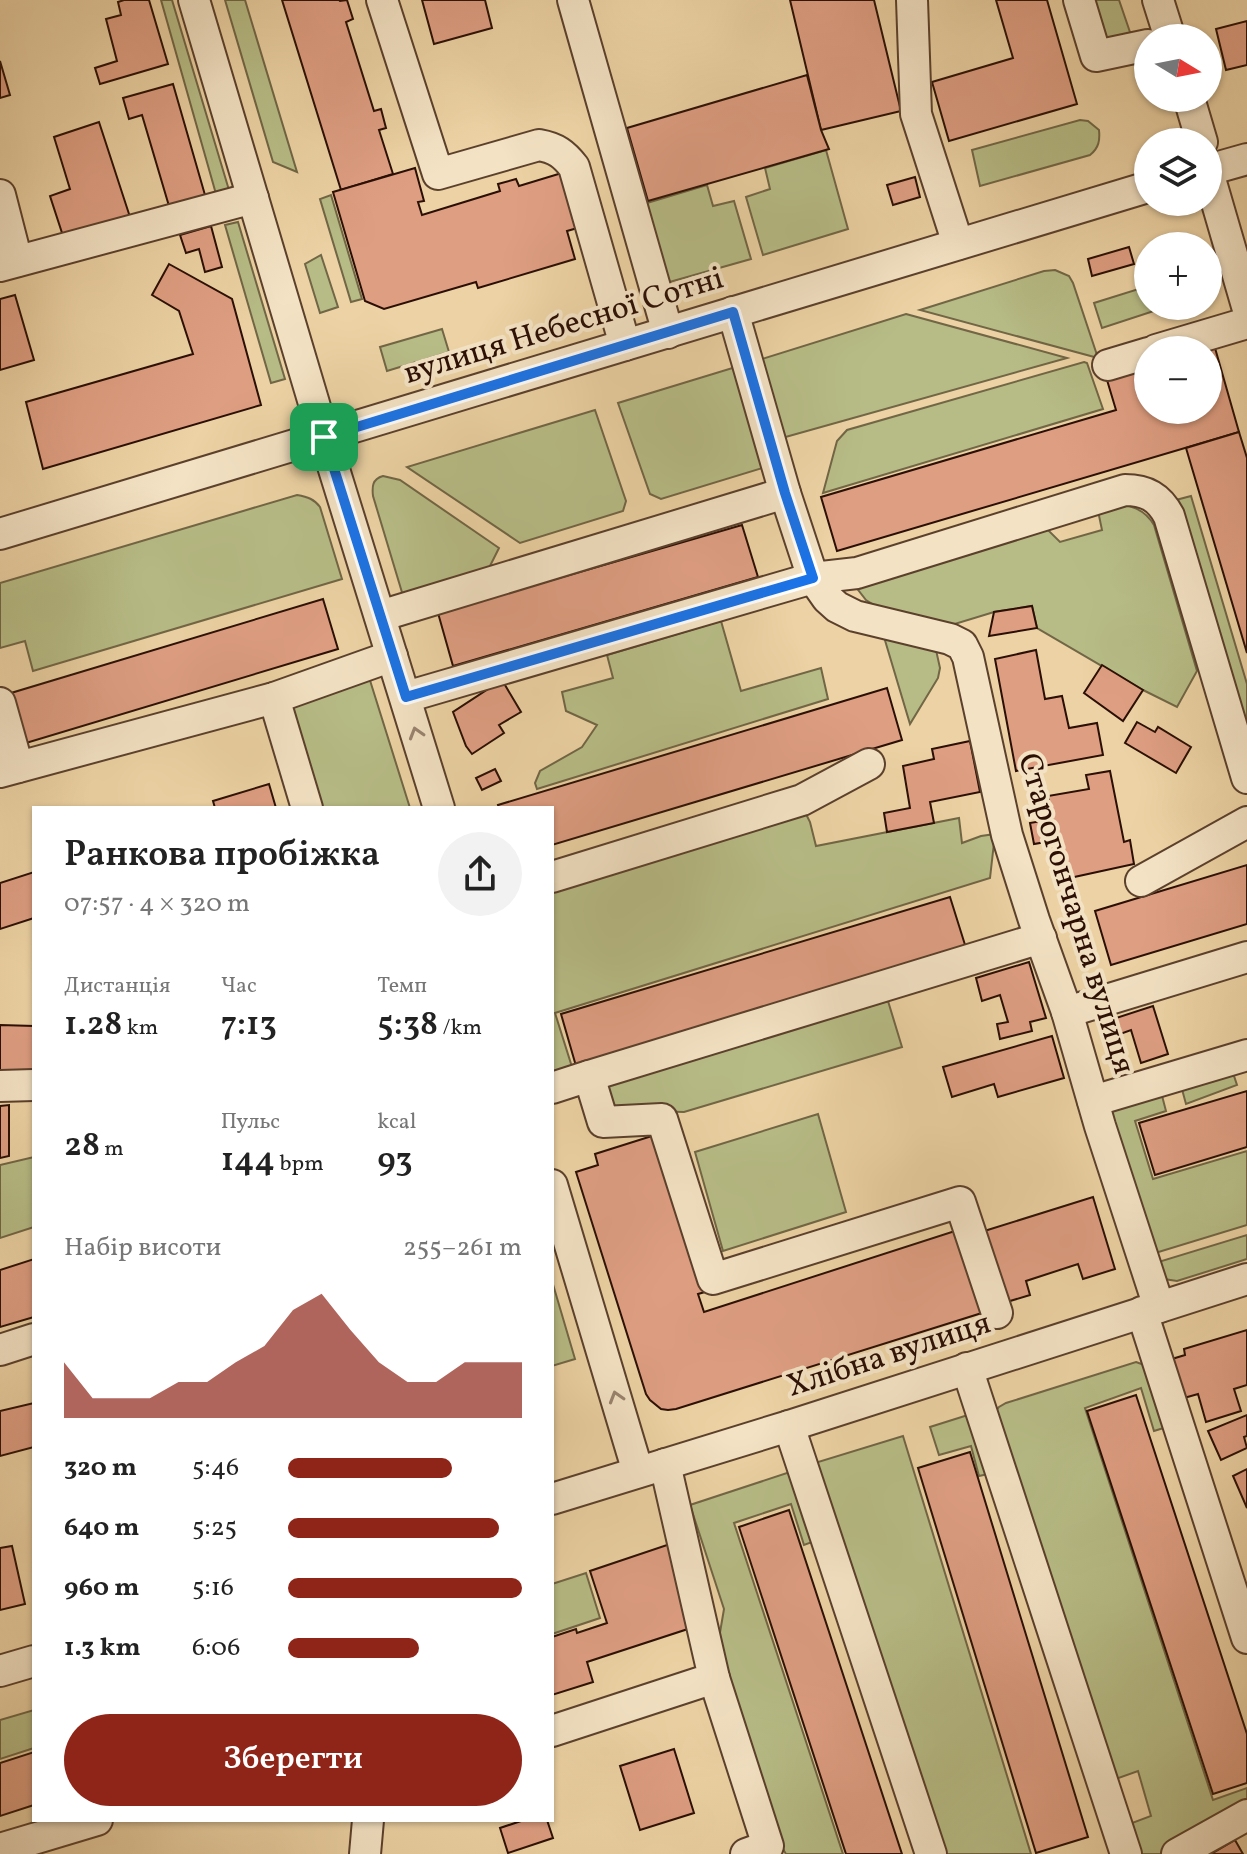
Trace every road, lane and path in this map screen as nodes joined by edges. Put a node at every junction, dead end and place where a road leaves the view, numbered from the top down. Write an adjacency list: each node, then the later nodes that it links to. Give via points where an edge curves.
1 (194, 0): 13 (street)
2 (382, 0): 22 (street, via 438,174 539,145 564,154 574,167)
3 (573, 0): 20 (street)
4 (912, 0): 15 (street, via 916,114)
5 (1079, 0): 8 (street, via 1096,56)
6 (1158, 0): 7 (street)
7 (1166, 24)
8 (1134, 48)
9 (1247, 159): 10 (street)
10 (1222, 167)
11 (1134, 191): 15 (street, вулиця Небесної Сотні)
12 (0, 195): 16 (street)
13 (253, 198): 16 (street); 25 (street)
14 (1221, 216): 17 (street)
15 (958, 244): 18 (street, вулиця Небесної Сотні)
16 (9, 264)
17 (1247, 306)
18 (733, 312): 20 (street, вулиця Небесної Сотні); 26 (street, Старогончарна вулиця)
19 (1247, 323): 21 (street)
20 (668, 333): 22 (street, вулиця Небесної Сотні)
21 (1203, 336)
22 (625, 345): 25 (street, вулиця Небесної Сотні)
23 (1134, 357): 24 (street)
24 (1108, 365)
25 (324, 437): 27 (street, вулиця Небесної Сотні); 29 (street)
26 (785, 493): 28 (street, Старогончарна вулиця); 29 (street)
27 (0, 534)
28 (813, 578): 31 (street); 36 (street, via 857,573 1125,490 1156,497 1169,516); 42 (street, Старогончарна вулиця, via 846,612 962,645 1007,835)
29 (380, 616): 30 (street)
30 (392, 656): 31 (street); 32 (street)
31 (406, 697): 38 (street, one-way to 31)
32 (274, 698): 35 (street); 37 (street)
33 (0, 703): 35 (street)
34 (869, 764): 40 (street, via 802,800)
35 (9, 770)
36 (1247, 778)
37 (306, 806)
38 (438, 806)
39 (1247, 822): 41 (street)
40 (554, 876)
41 (1141, 881)
42 (1041, 938): 44 (street, Старогончарна вулиця); 46 (street)
43 (1247, 957): 44 (street)
44 (1067, 1012): 50 (street, Старогончарна вулиця)
45 (1247, 1055): 50 (street)
46 (589, 1076): 49 (street); 54 (street, via 603,1122 662,1119 713,1279 960,1202)
47 (32, 1085): 48 (street)
48 (0, 1086)
49 (554, 1087)
50 (1093, 1101): 53 (street, Старогончарна вулиця)
51 (554, 1191): 59 (street, one-way to 51)
52 (1247, 1279): 53 (street, Хлібна вулиця)
53 (1150, 1310): 57 (street, Хлібна вулиця); 61 (street, Старогончарна вулиця)
54 (997, 1313)
55 (32, 1340): 56 (street)
56 (0, 1350)
57 (967, 1368): 58 (street, Хлібна вулиця); 73 (street)
58 (789, 1426): 59 (street, Хлібна вулиця); 72 (street)
59 (651, 1468): 60 (street, Хлібна вулиця); 64 (street)
60 (554, 1498)
61 (1247, 1638)
62 (32, 1662): 63 (street)
63 (0, 1671)
64 (714, 1678): 65 (street); 71 (street, via 768,1846)
65 (554, 1730)
66 (1247, 1815): 74 (street)
67 (90, 1822): 69 (street)
68 (368, 1822): 70 (street)
69 (0, 1849)
70 (365, 1854)
71 (746, 1854)
72 (931, 1854)
73 (1126, 1854)
74 (1177, 1854)

